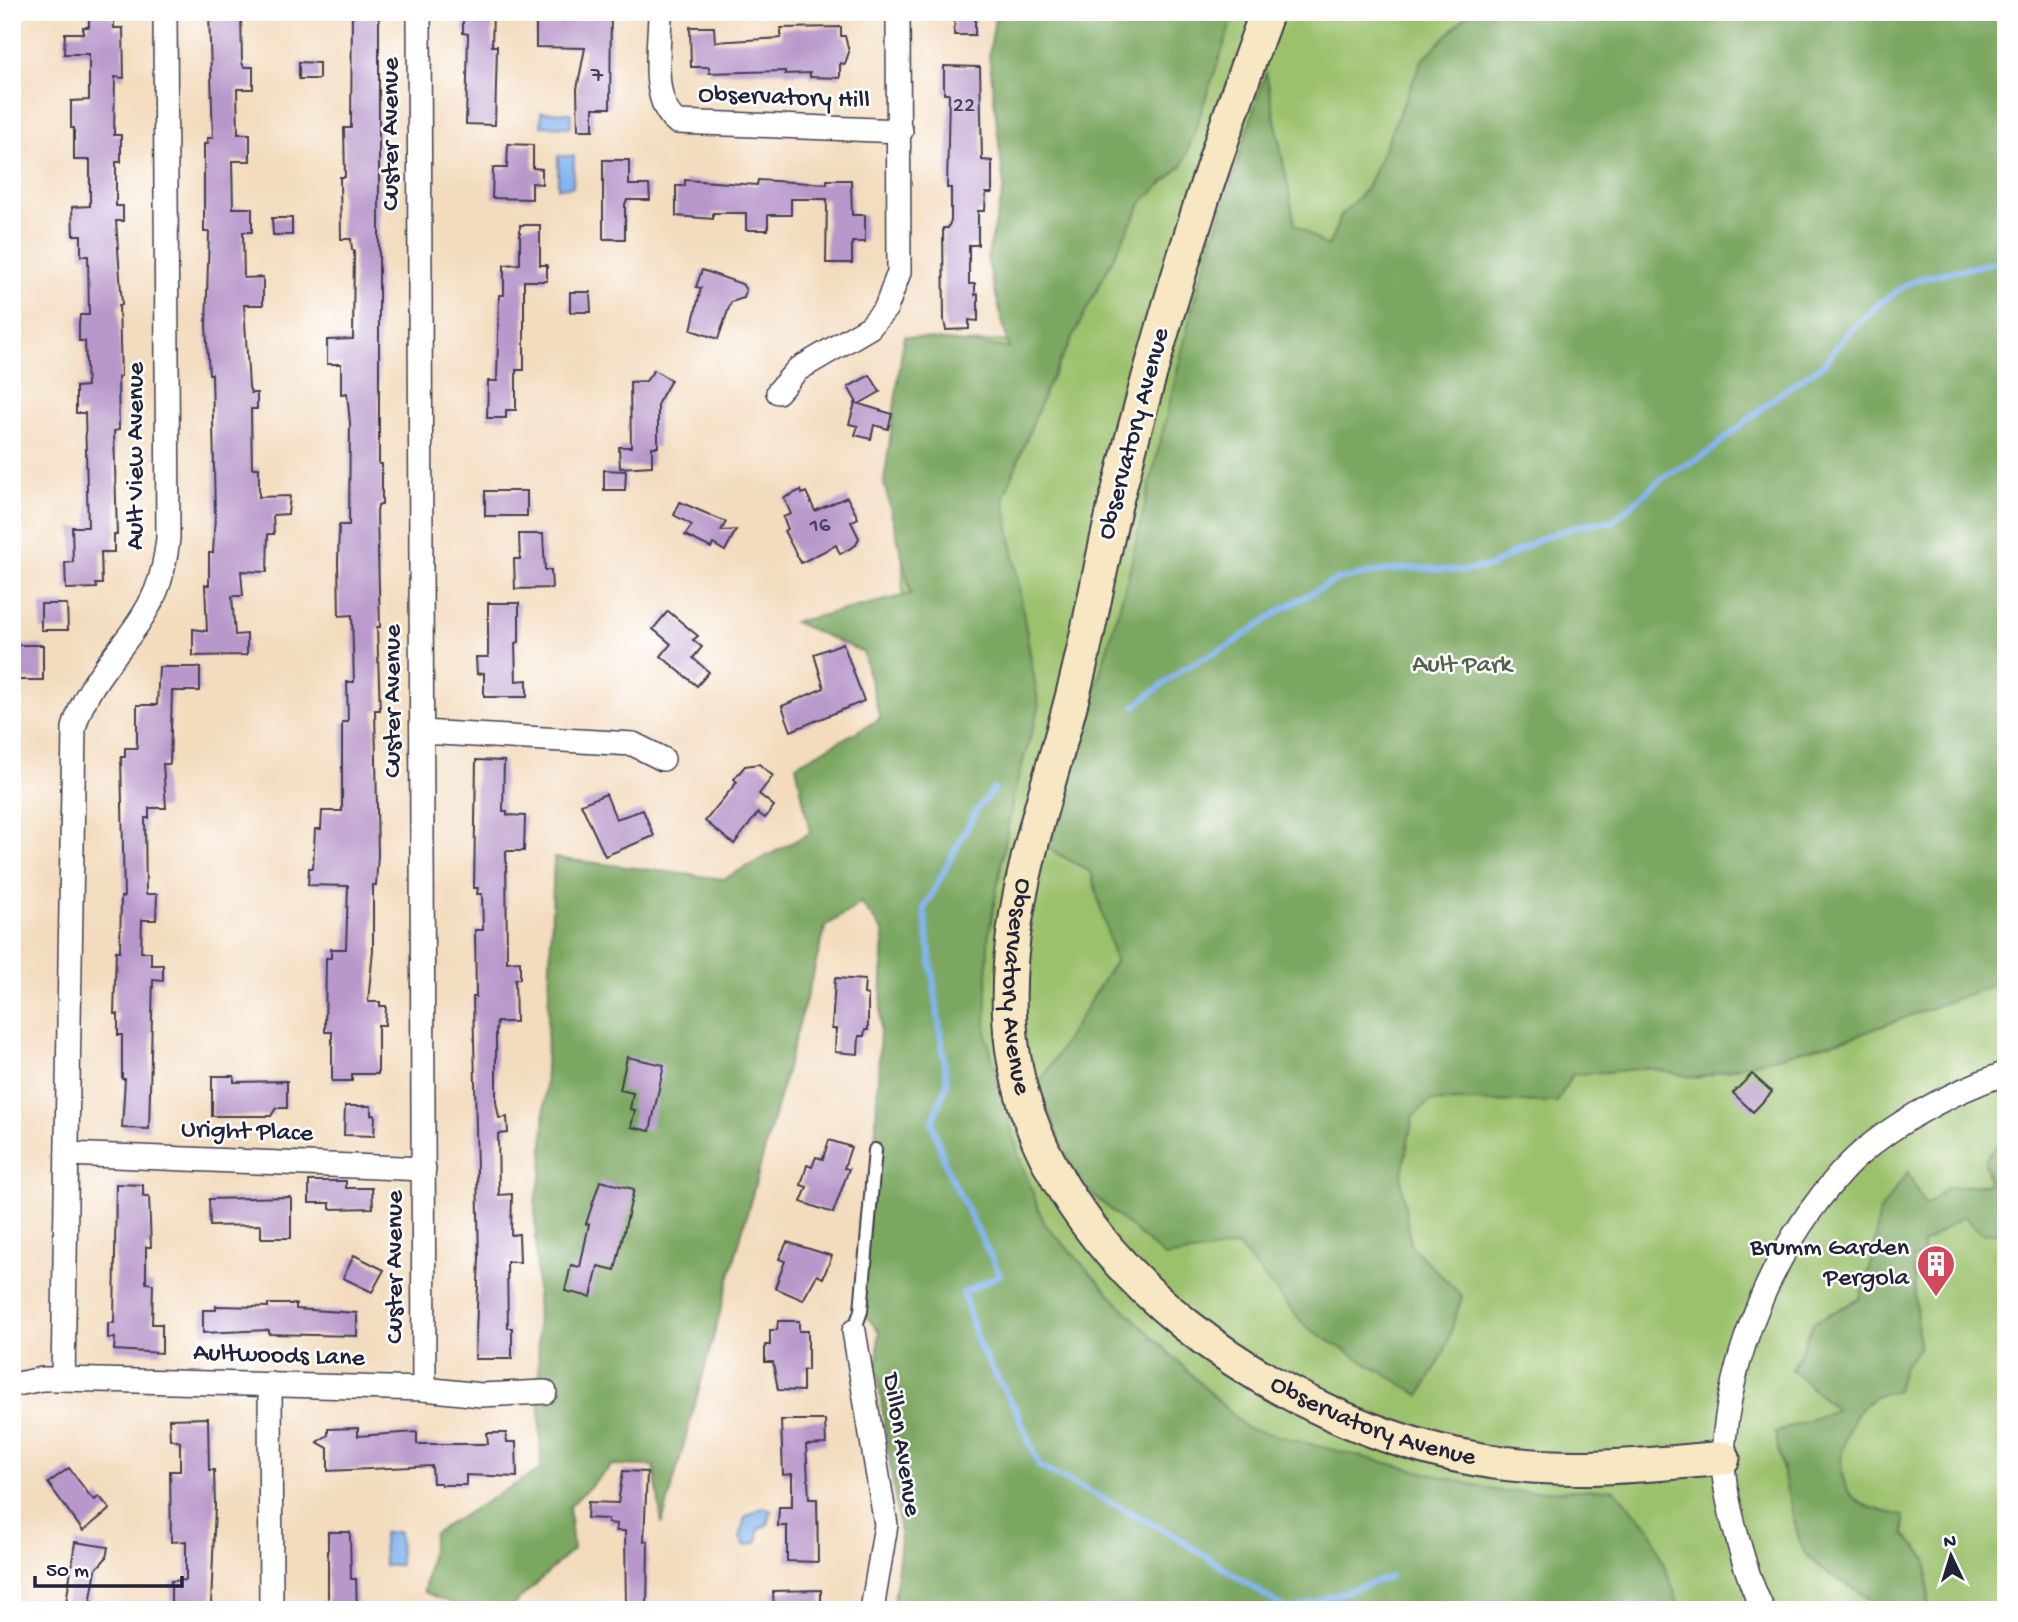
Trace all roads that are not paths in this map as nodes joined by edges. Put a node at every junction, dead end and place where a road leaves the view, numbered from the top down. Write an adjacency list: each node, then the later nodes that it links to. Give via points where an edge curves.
1 (165, 12): 12 (street, Ault View Avenue, via 168,538 156,592 88,689 74,728)
2 (419, 12): 8 (street, Custer Avenue)
3 (660, 12): 6 (street, Observatory Hill, via 660,94 667,115 677,122)
4 (898, 12): 6 (street)
5 (1267, 12): 20 (street, Observatory Avenue, via 1195,218 1152,364 1113,512 1076,685 1014,918 1010,987 1014,1059 1026,1102 1067,1192 1119,1264 1164,1309 1276,1386 1324,1411 1425,1448 1527,1466 1612,1468)
6 (901, 131): 7 (street, via 899,271 886,308 870,327 797,370)
7 (778, 392)
8 (422, 732): 9 (street, via 634,744); 13 (street, Custer Avenue)
9 (663, 759)
10 (2006, 1073): 20 (street, via 1965,1088 1887,1134 1840,1174 1817,1202 1792,1241 1753,1324 1734,1390)
11 (875, 1150): 14 (lane, via 861,1311)
12 (67, 1154): 13 (street, Uright Place); 15 (street, Ault View Avenue)
13 (424, 1169): 18 (street, Custer Avenue)
14 (853, 1331): 22 (street, Dillon Avenue, via 886,1525)
15 (63, 1379): 16 (street, Aultwoods Lane); 17 (street, Aultwoods Lane)
16 (270, 1384): 18 (street, Aultwoods Lane); 21 (street)
17 (12, 1385)
18 (424, 1389): 19 (street, Aultwoods Lane, via 481,1395)
19 (545, 1392)
20 (1723, 1458): 23 (street, via 1738,1536)
21 (271, 1610)
22 (872, 1610)
23 (1763, 1610)

